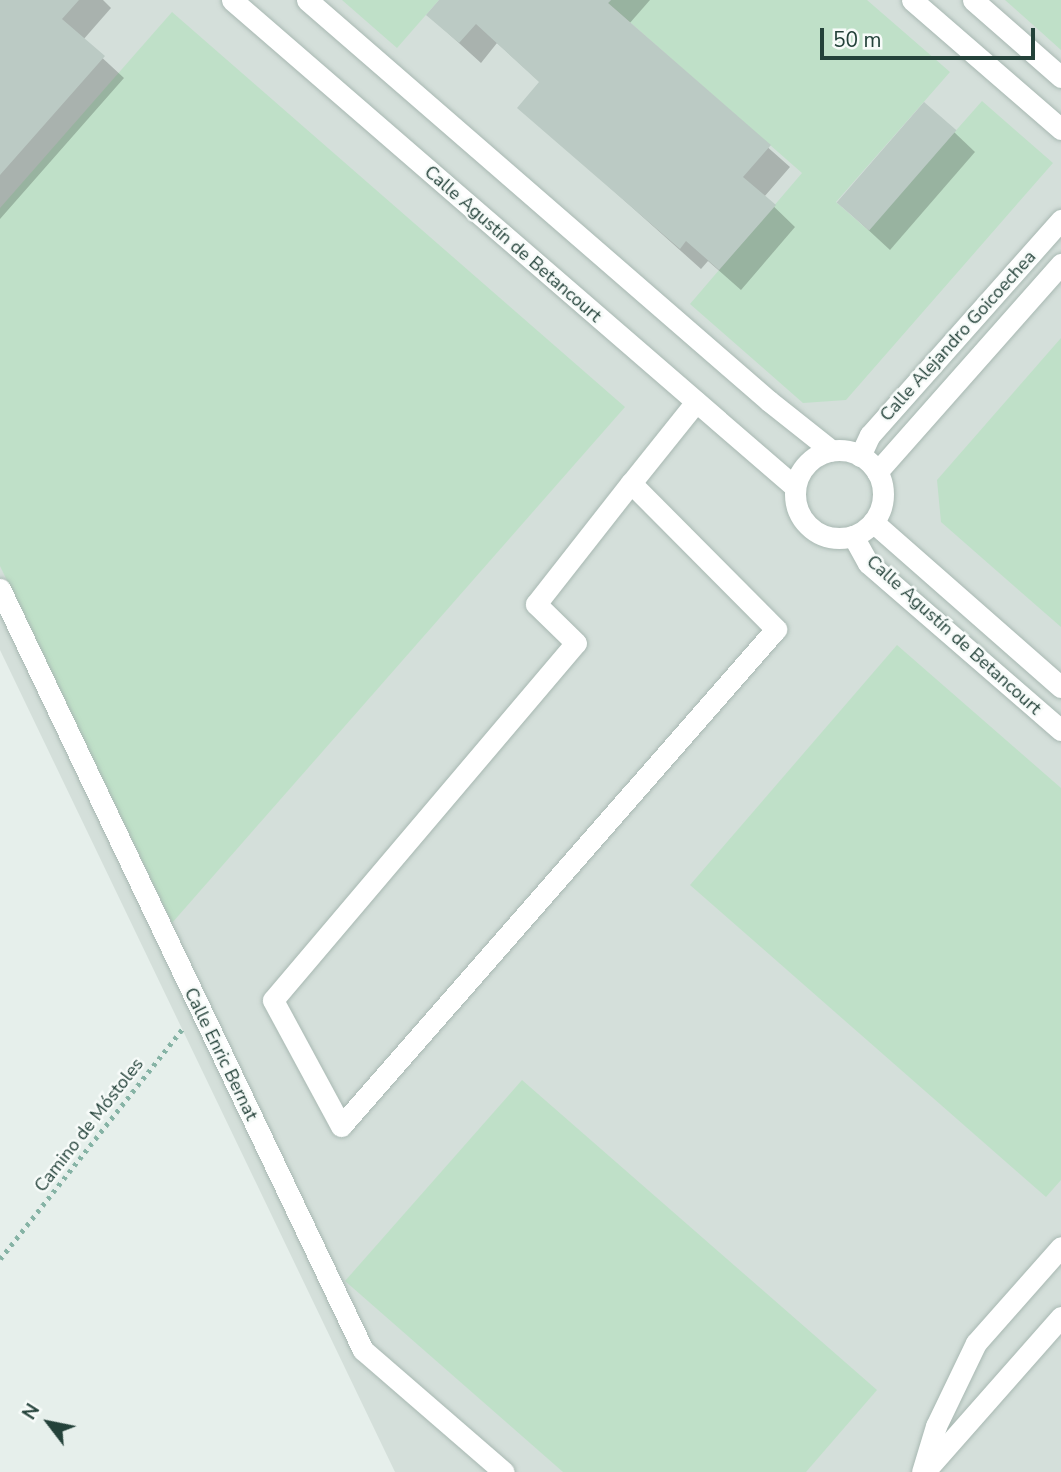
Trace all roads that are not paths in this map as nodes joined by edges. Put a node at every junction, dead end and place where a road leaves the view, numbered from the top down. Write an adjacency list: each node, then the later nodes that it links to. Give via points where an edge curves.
1 (232, 0): 9 (street, Calle Agustín de Betancourt)
2 (307, 0): 10 (street)
3 (912, 0): 6 (street)
4 (972, 0): 5 (street)
5 (1061, 77)
6 (1061, 129)
7 (1061, 220): 11 (street, Calle Alejandro Goicoechea, via 870,435)
8 (1061, 264): 12 (street, Calle Alejandro Goicoechea)
9 (696, 402): 13 (street); 14 (street, Calle Agustín de Betancourt)
10 (832, 451): 11 (street); 14 (street, via 808,463)
11 (860, 456): 12 (street)
12 (877, 472): 15 (street, via 883,498)
13 (631, 483): 13 (street, via 536,604 576,643 273,1000 341,1126 776,629)
14 (795, 487): 16 (street, via 800,516 810,528 838,539)
15 (873, 522): 16 (street); 18 (street, Calle Agustín de Betancourt)
16 (853, 536): 19 (street, Calle Agustín de Betancourt, via 868,563)
17 (0, 589): 22 (street, Calle Enric Bernat, via 363,1350)
18 (1061, 687)
19 (1061, 730)
20 (1061, 1247): 23 (street, via 976,1343 936,1426)
21 (1061, 1317): 23 (street)
22 (504, 1472)
23 (923, 1472)

